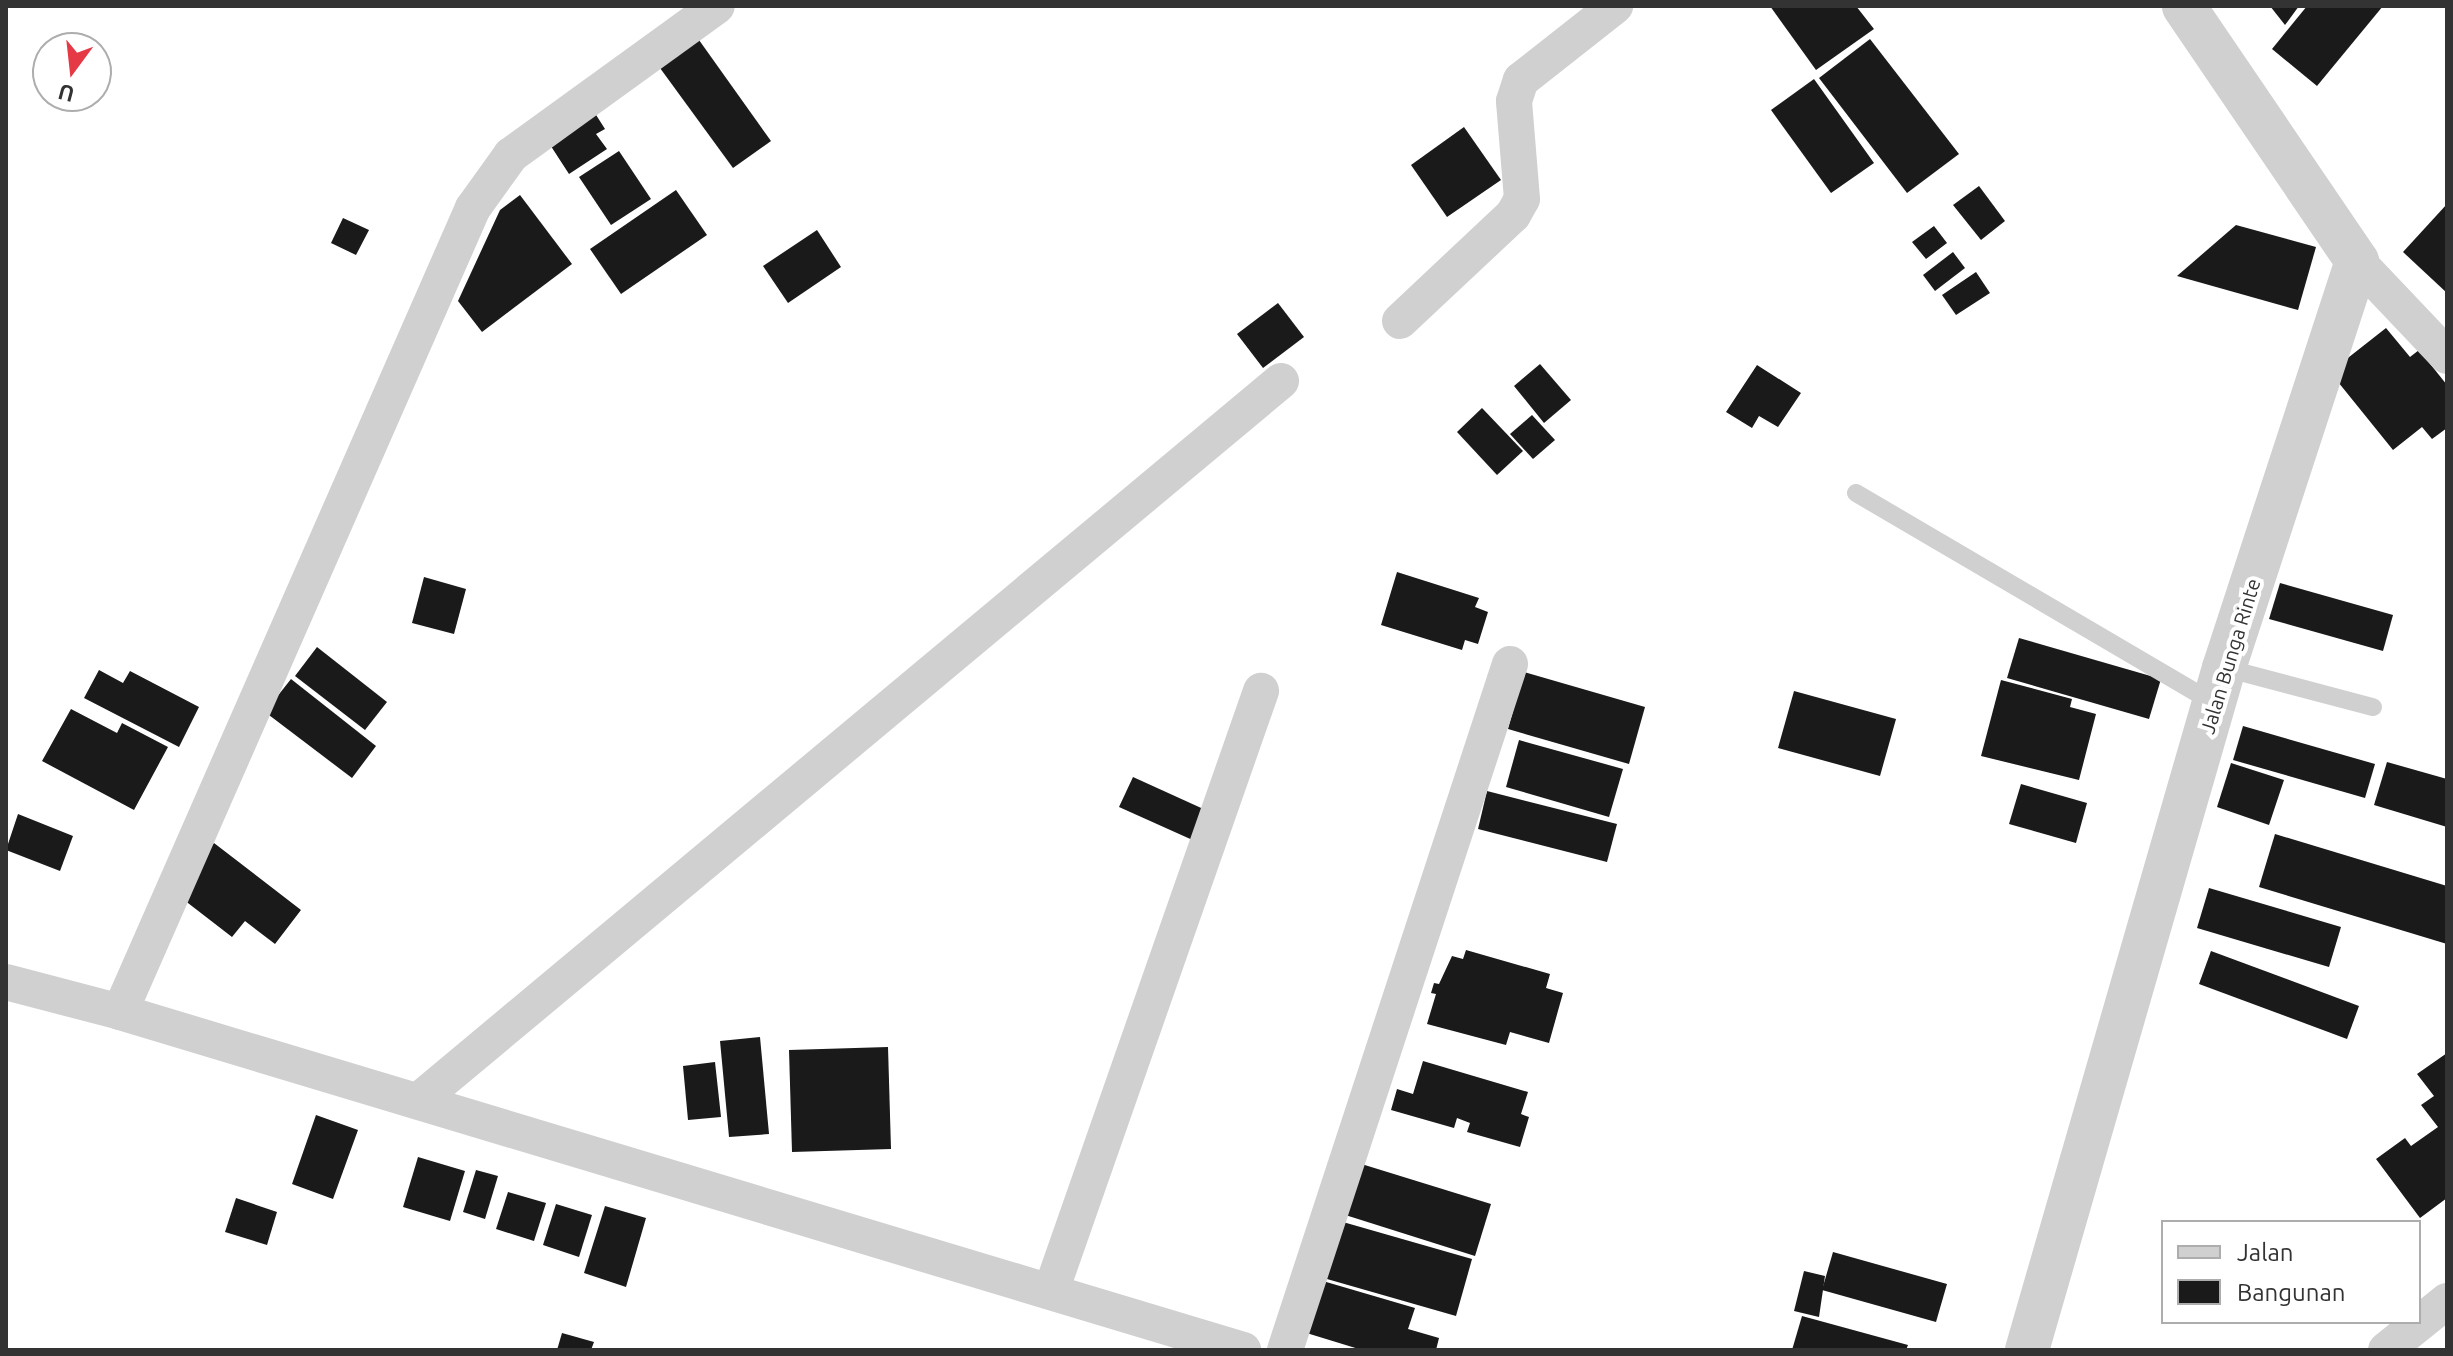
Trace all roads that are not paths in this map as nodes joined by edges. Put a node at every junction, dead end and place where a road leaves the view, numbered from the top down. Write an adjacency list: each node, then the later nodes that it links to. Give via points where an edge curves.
1 (717, 6): 14 (street, via 511,155 473,208)
2 (1615, 6): 5 (street, via 1521,80 1514,101 1522,199 1513,215)
3 (2184, 6): 4 (street)
4 (2357, 261): 6 (street); 10 (street, Jalan Bunga Rinte)
5 (1400, 321)
6 (2447, 356)
7 (1281, 381): 15 (street)
8 (1856, 493): 10 (lane)
9 (1510, 664): 22 (street)
10 (2219, 685): 12 (lane); 23 (street, Jalan Bunga Rinte)
11 (1261, 691): 16 (street)
12 (2373, 707)
13 (6, 982): 14 (street)
14 (120, 1012): 15 (street)
15 (418, 1101): 16 (street)
16 (1051, 1291): 20 (street)
17 (2447, 1301): 18 (street)
18 (2421, 1322)
19 (2418, 1324): 24 (street)
20 (1208, 1344): 21 (street)
21 (1243, 1350)
22 (1285, 1350)
23 (2027, 1350)
24 (2386, 1350)

